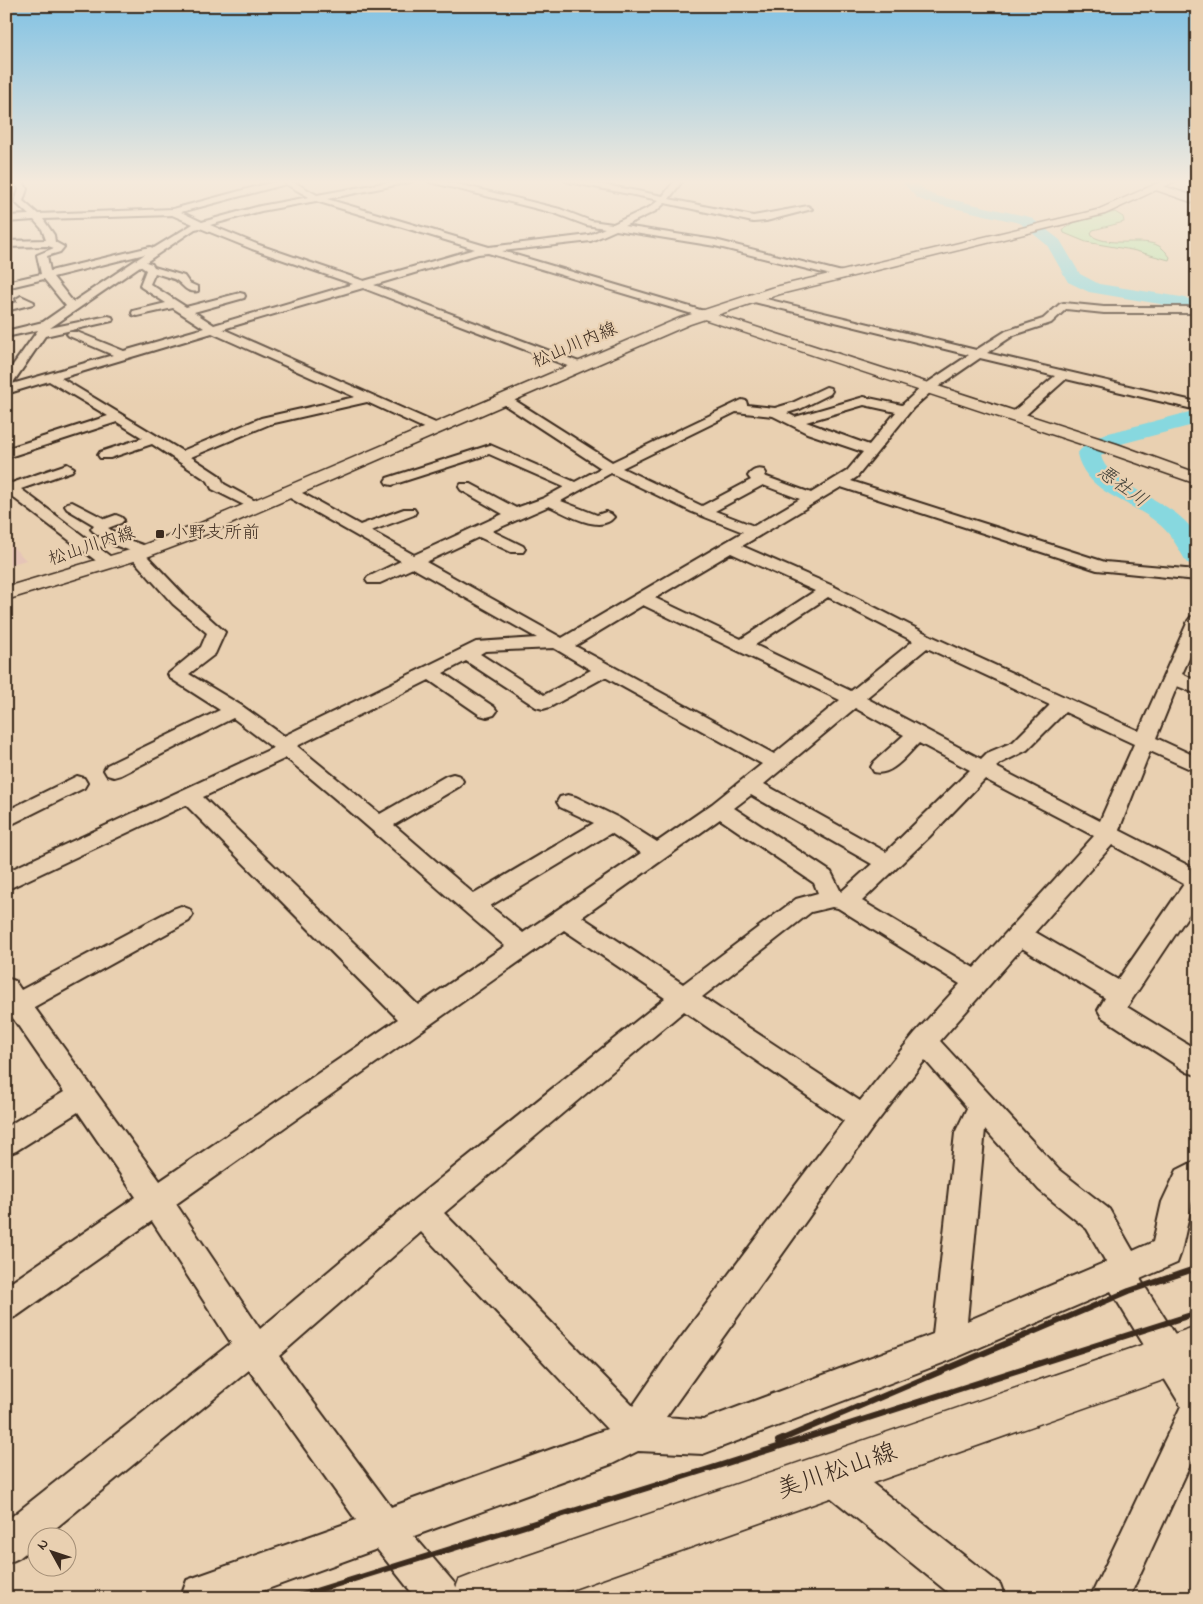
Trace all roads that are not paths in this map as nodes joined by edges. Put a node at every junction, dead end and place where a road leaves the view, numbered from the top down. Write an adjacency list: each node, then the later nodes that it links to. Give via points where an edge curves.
1 (43, 255): 13 (street)
2 (113, 255): 10 (street)
3 (131, 255): 10 (street)
4 (151, 255): 11 (street)
5 (281, 255): 16 (street)
6 (465, 255): 16 (street)
7 (508, 255): 26 (street)
8 (762, 255): 14 (street)
9 (925, 255): 14 (main road, 松山川内線)
10 (118, 258): 13 (street)
11 (139, 263): 12 (street); 22 (street)
12 (151, 269): 17 (street, via 180,278); 23 (street, via 145,286)
13 (46, 275): 15 (street); 22 (street)
14 (843, 275): 20 (main road, 松山川内線)
15 (6, 285)
16 (362, 285): 31 (street); 38 (street)
17 (194, 289)
18 (240, 296): 23 (street)
19 (21, 298): 21 (street, via 28,302)
20 (750, 298): 26 (main road, 松山川内線); 36 (street)
21 (6, 308)
22 (73, 308): 30 (street)
23 (179, 308): 25 (street); 31 (street)
24 (1197, 310): 36 (street, via 1104,310 1064,306 1047,321 1010,333)
25 (137, 313)
26 (703, 314): 38 (main road, 松山川内線); 42 (main road)
27 (108, 319): 30 (street)
28 (13, 321): 29 (street)
29 (27, 328): 30 (street); 32 (street)
30 (44, 328): 34 (street)
31 (213, 329): 37 (street); 45 (street)
32 (6, 334)
33 (74, 334): 37 (street)
34 (31, 348): 35 (street); 41 (street)
35 (14, 353)
36 (980, 354): 39 (street); 42 (street)
37 (123, 355): 40 (street)
38 (578, 366): 46 (main road, 松山川内線)
39 (1064, 375): 47 (street); 50 (street)
40 (51, 377): 43 (street); 51 (street)
41 (6, 384)
42 (928, 388): 48 (street); 50 (main road)
43 (6, 390)
44 (826, 390): 49 (street, via 796,406)
45 (368, 398): 53 (street); 60 (street, via 266,421)
46 (504, 399): 53 (main road, 松山川内線); 62 (street)
47 (1197, 406)
48 (904, 410): 52 (street, via 864,401); 57 (street)
49 (776, 412): 52 (street); 62 (street, via 739,406)
50 (1015, 416): 63 (main road)
51 (119, 417): 54 (street); 56 (street)
52 (794, 421): 57 (street, via 819,433)
53 (435, 428): 69 (main road, 松山川内線)
54 (152, 440): 59 (street); 60 (street)
55 (6, 441): 56 (street)
56 (20, 448): 58 (street)
57 (872, 450): 65 (street, via 852,474)
58 (6, 454)
59 (105, 455)
60 (180, 457): 73 (street, via 215,480 217,486)
61 (67, 468): 66 (street)
62 (611, 468): 68 (street); 74 (street)
63 (1197, 479)
64 (392, 481): 68 (street, via 490,449)
65 (839, 482): 70 (street); 86 (street, via 1104,568)
66 (8, 486): 85 (street)
67 (466, 487): 76 (street)
68 (575, 487): 71 (street)
69 (288, 491): 73 (main road, 松山川内線); 80 (street)
70 (812, 498): 74 (street, via 761,476); 79 (street)
71 (549, 501): 76 (street); 77 (street, via 598,521)
72 (72, 506): 83 (street, via 110,522 99,529 120,542 136,547)
73 (254, 506): 83 (main road, 松山川内線)
74 (703, 511): 79 (street)
75 (409, 512): 80 (street)
76 (515, 514): 78 (street)
77 (606, 517)
78 (480, 531): 82 (street); 84 (street)
79 (753, 531): 81 (street)
80 (358, 532): 84 (street)
81 (729, 546): 88 (street); 90 (street)
82 (517, 549)
83 (140, 553): 85 (main road, 松山川内線); 101 (street, via 179,600 216,632 209,650 177,674)
84 (412, 562): 87 (street); 93 (street)
85 (109, 563): 89 (main road, 松山川内線)
86 (1197, 576)
87 (374, 580)
88 (827, 590): 92 (street); 94 (street)
89 (6, 594)
90 (642, 598): 93 (street); 94 (street)
91 (1197, 621): 98 (street)
92 (925, 640): 99 (street); 100 (street)
93 (560, 645): 95 (street, via 482,646); 96 (street)
94 (742, 646): 99 (street)
95 (468, 654): 96 (street, via 543,703); 97 (street)
96 (606, 669): 106 (street)
97 (430, 672): 102 (street); 105 (street)
98 (1185, 682): 104 (street)
99 (853, 699): 103 (street); 106 (street)
100 (1062, 704): 104 (street); 109 (street, via 1020,746 994,758)
101 (234, 710): 105 (street); 110 (street)
102 (487, 711)
103 (918, 733): 108 (street); 109 (street)
104 (1145, 742): 107 (street); 120 (street)
105 (285, 747): 114 (street); 119 (street)
106 (776, 763): 113 (street)
107 (1197, 765)
108 (881, 767)
109 (983, 769): 120 (street); 122 (street)
110 (114, 770)
111 (77, 782): 117 (street)
112 (453, 782): 119 (street)
113 (750, 785): 116 (street); 122 (street)
114 (188, 795): 123 (street); 135 (street)
115 (568, 802): 118 (street)
116 (720, 809): 121 (street); 125 (street, via 823,878)
117 (6, 820)
118 (610, 824): 121 (street); 126 (street)
119 (378, 825): 126 (street)
120 (1108, 835): 124 (street); 129 (street)
121 (658, 853): 128 (street)
122 (888, 863): 125 (street)
123 (6, 882)
124 (1197, 882): 132 (street)
125 (839, 900): 131 (street); 134 (street, via 804,905)
126 (472, 906): 130 (street)
127 (181, 916): 133 (street)
128 (565, 918): 130 (street); 134 (street)
129 (1020, 935): 131 (street); 132 (street)
130 (523, 947): 135 (street)
131 (976, 981): 136 (street)
132 (1122, 995): 137 (street, via 1112,1010)
133 (12, 996): 138 (street)
134 (684, 997): 140 (street); 144 (street)
135 (416, 1020): 143 (street)
136 (924, 1041): 139 (street); 140 (street)
137 (1197, 1064)
138 (81, 1096): 141 (street); 143 (street)
139 (983, 1109): 145 (street, via 1049,1180 1098,1219); 147 (street, via 969,1133)
140 (863, 1118): 152 (street)
141 (6, 1142)
142 (1197, 1173): 145 (street, via 1187,1180 1177,1202 1166,1252)
143 (156, 1200): 146 (street); 148 (street)
144 (422, 1212): 148 (street); 152 (street)
145 (1122, 1270): 147 (street); 149 (street)
146 (6, 1305)
147 (948, 1345): 152 (street, via 703,1437)
148 (255, 1349): 154 (street); 155 (street)
149 (1183, 1351): 150 (street); 153 (main road, 美川松山線)
150 (1197, 1400)
151 (1197, 1410): 160 (street)
152 (635, 1433): 154 (street, via 612,1446)
153 (831, 1474): 158 (main road, 美川松山線); 159 (street)
154 (384, 1528): 156 (street); 157 (street)
155 (6, 1545)
156 (201, 1594)
157 (441, 1598)
158 (477, 1598)
159 (986, 1598)
160 (1109, 1598)

